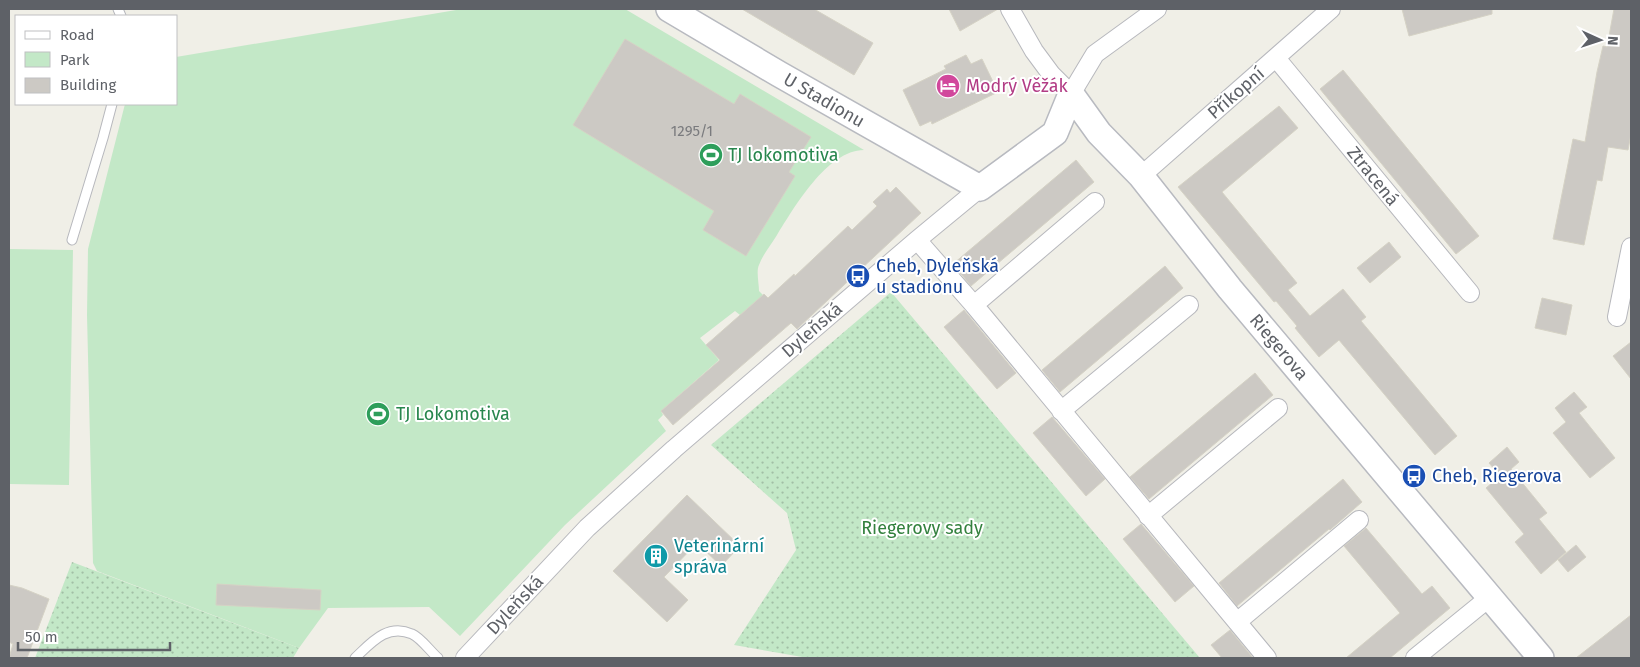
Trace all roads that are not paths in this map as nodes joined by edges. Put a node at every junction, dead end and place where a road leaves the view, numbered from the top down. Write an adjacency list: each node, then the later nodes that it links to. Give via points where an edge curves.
1 (669, 9): 9 (street, U Stadionu)
2 (1010, 9): 6 (street, via 1034,51)
3 (1157, 9): 6 (street, Dyleňská, via 1095,54)
4 (1331, 9): 5 (street, Příkopní)
5 (1276, 58): 8 (street, Příkopní); 14 (street, Ztracená)
6 (1071, 94): 8 (street, Riegerova, via 1099,132); 9 (street, Dyleňská, via 1055,133)
7 (112, 105): 11 (lane)
8 (1141, 176): 22 (street, Riegerova, via 1230,289)
9 (980, 188): 12 (street, Dyleňská)
10 (1094, 202): 15 (street)
11 (72, 240)
12 (916, 240): 15 (street); 26 (street, Dyleňská, via 587,528)
13 (1631, 246): 17 (street)
14 (1470, 293)
15 (974, 305): 19 (street)
16 (1189, 305): 19 (street)
17 (1617, 317)
18 (1278, 408): 20 (street)
19 (1061, 411): 20 (street)
20 (1148, 516): 23 (street)
21 (1359, 520): 23 (street)
22 (1490, 597): 28 (street); 29 (street, Riegerova)
23 (1237, 622): 27 (street)
24 (355, 658): 25 (lane, via 378,636 395,630 413,634)
25 (438, 658)
26 (465, 658)
27 (1267, 658)
28 (1415, 658)
29 (1541, 658)

